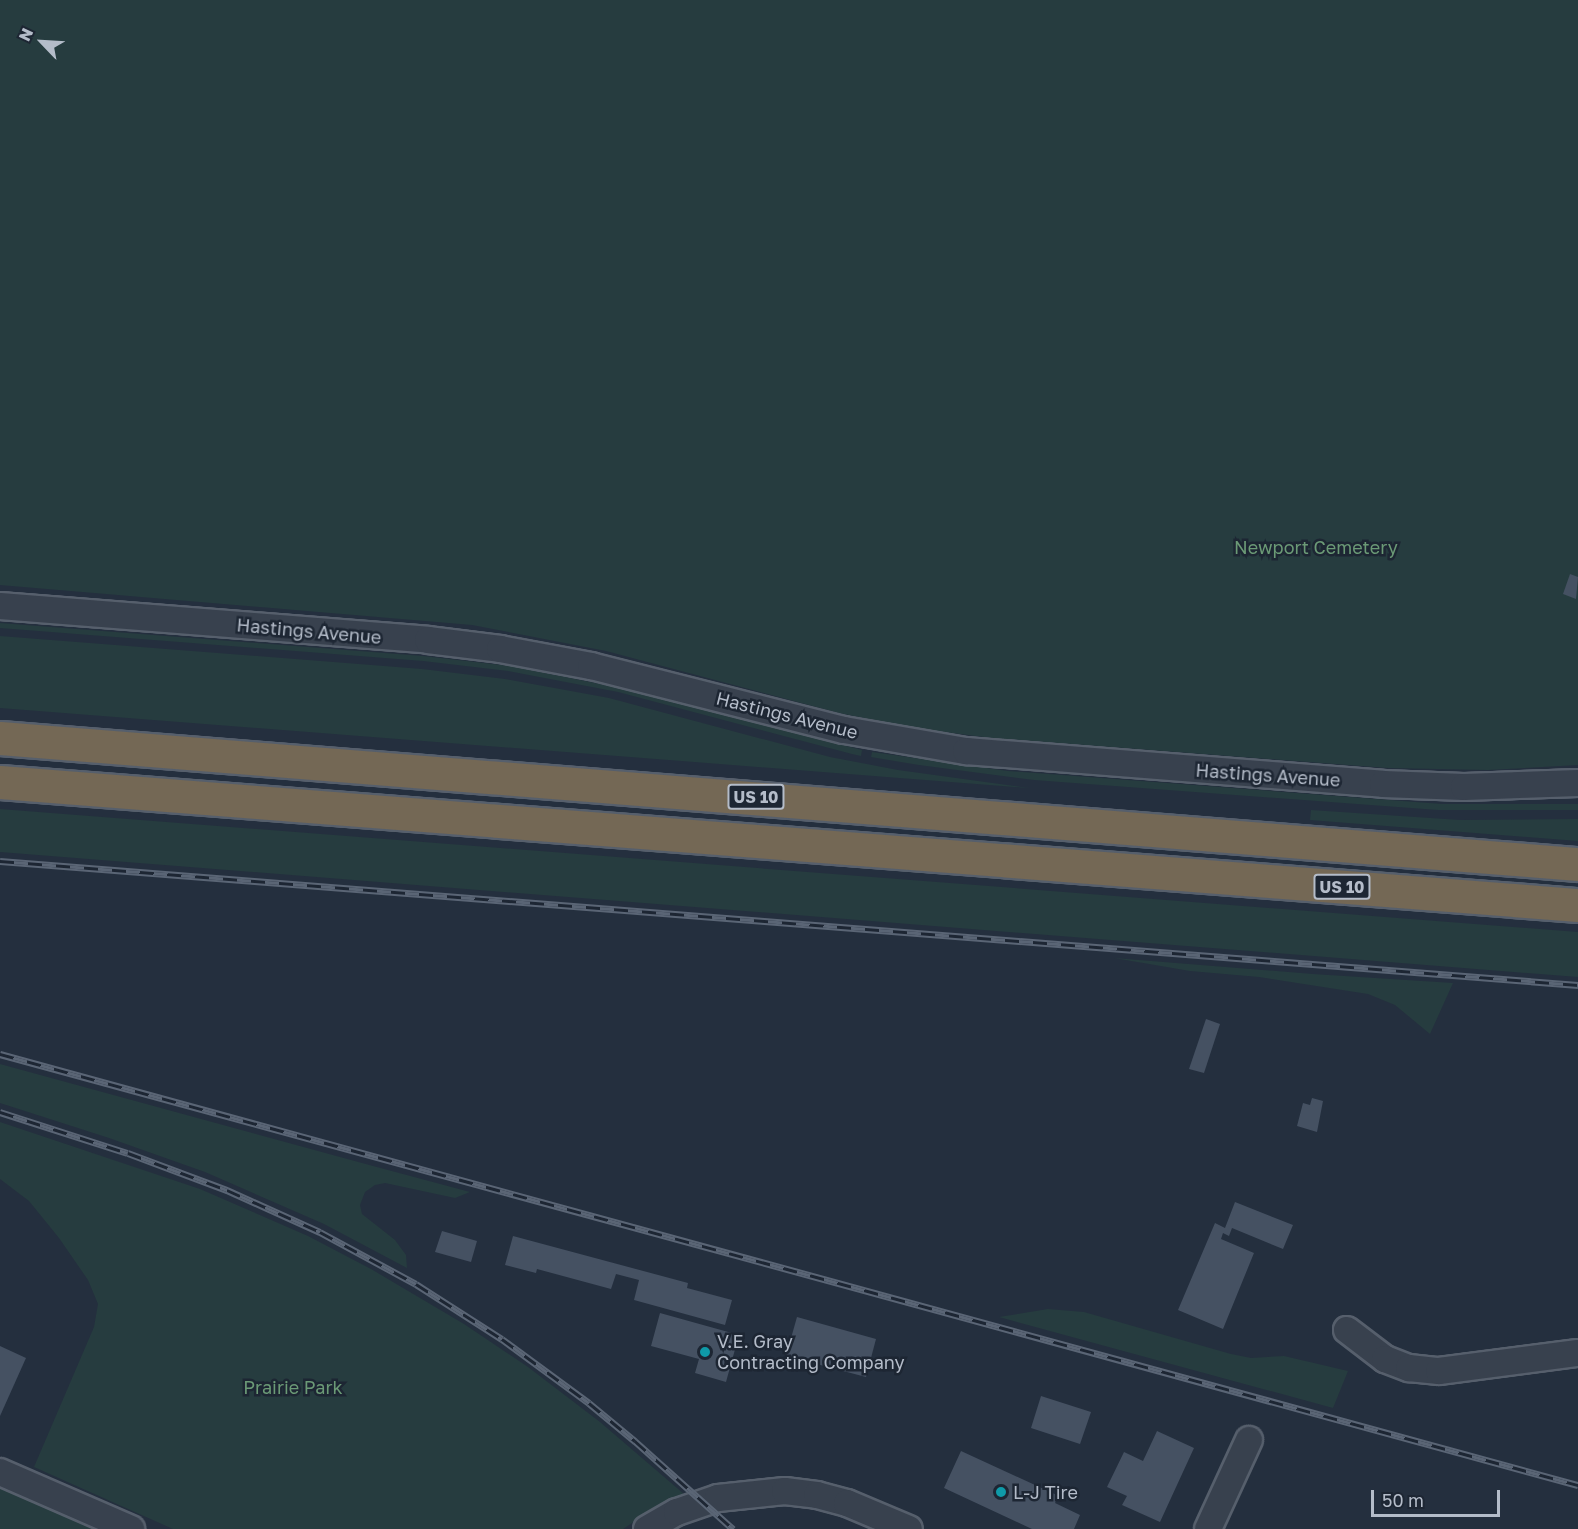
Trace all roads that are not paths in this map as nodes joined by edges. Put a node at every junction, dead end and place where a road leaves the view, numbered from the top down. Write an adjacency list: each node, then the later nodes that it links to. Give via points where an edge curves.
1 (0, 606): 4 (street, Hastings Avenue, via 500,649 591,666 844,730 966,751 1383,784 1464,787)
2 (0, 738): 6 (highway, US 10)
3 (0, 782): 8 (highway, US 10)
4 (1578, 783)
5 (1578, 851): 6 (highway, via 1548,849)
6 (1512, 858): 7 (highway, US 10)
7 (1578, 864)
8 (1106, 869): 9 (highway, US 10); 10 (highway, via 1316,899)
9 (1578, 905)
10 (1578, 919)
11 (1347, 1330): 12 (street, via 1385,1359 1409,1368 1439,1371)
12 (1578, 1353)
13 (1249, 1440): 18 (street)
14 (0, 1472): 15 (street)
15 (131, 1529)
16 (647, 1529): 17 (street, via 702,1502 750,1493 807,1493 856,1506)
17 (909, 1529)
18 (1208, 1529)

